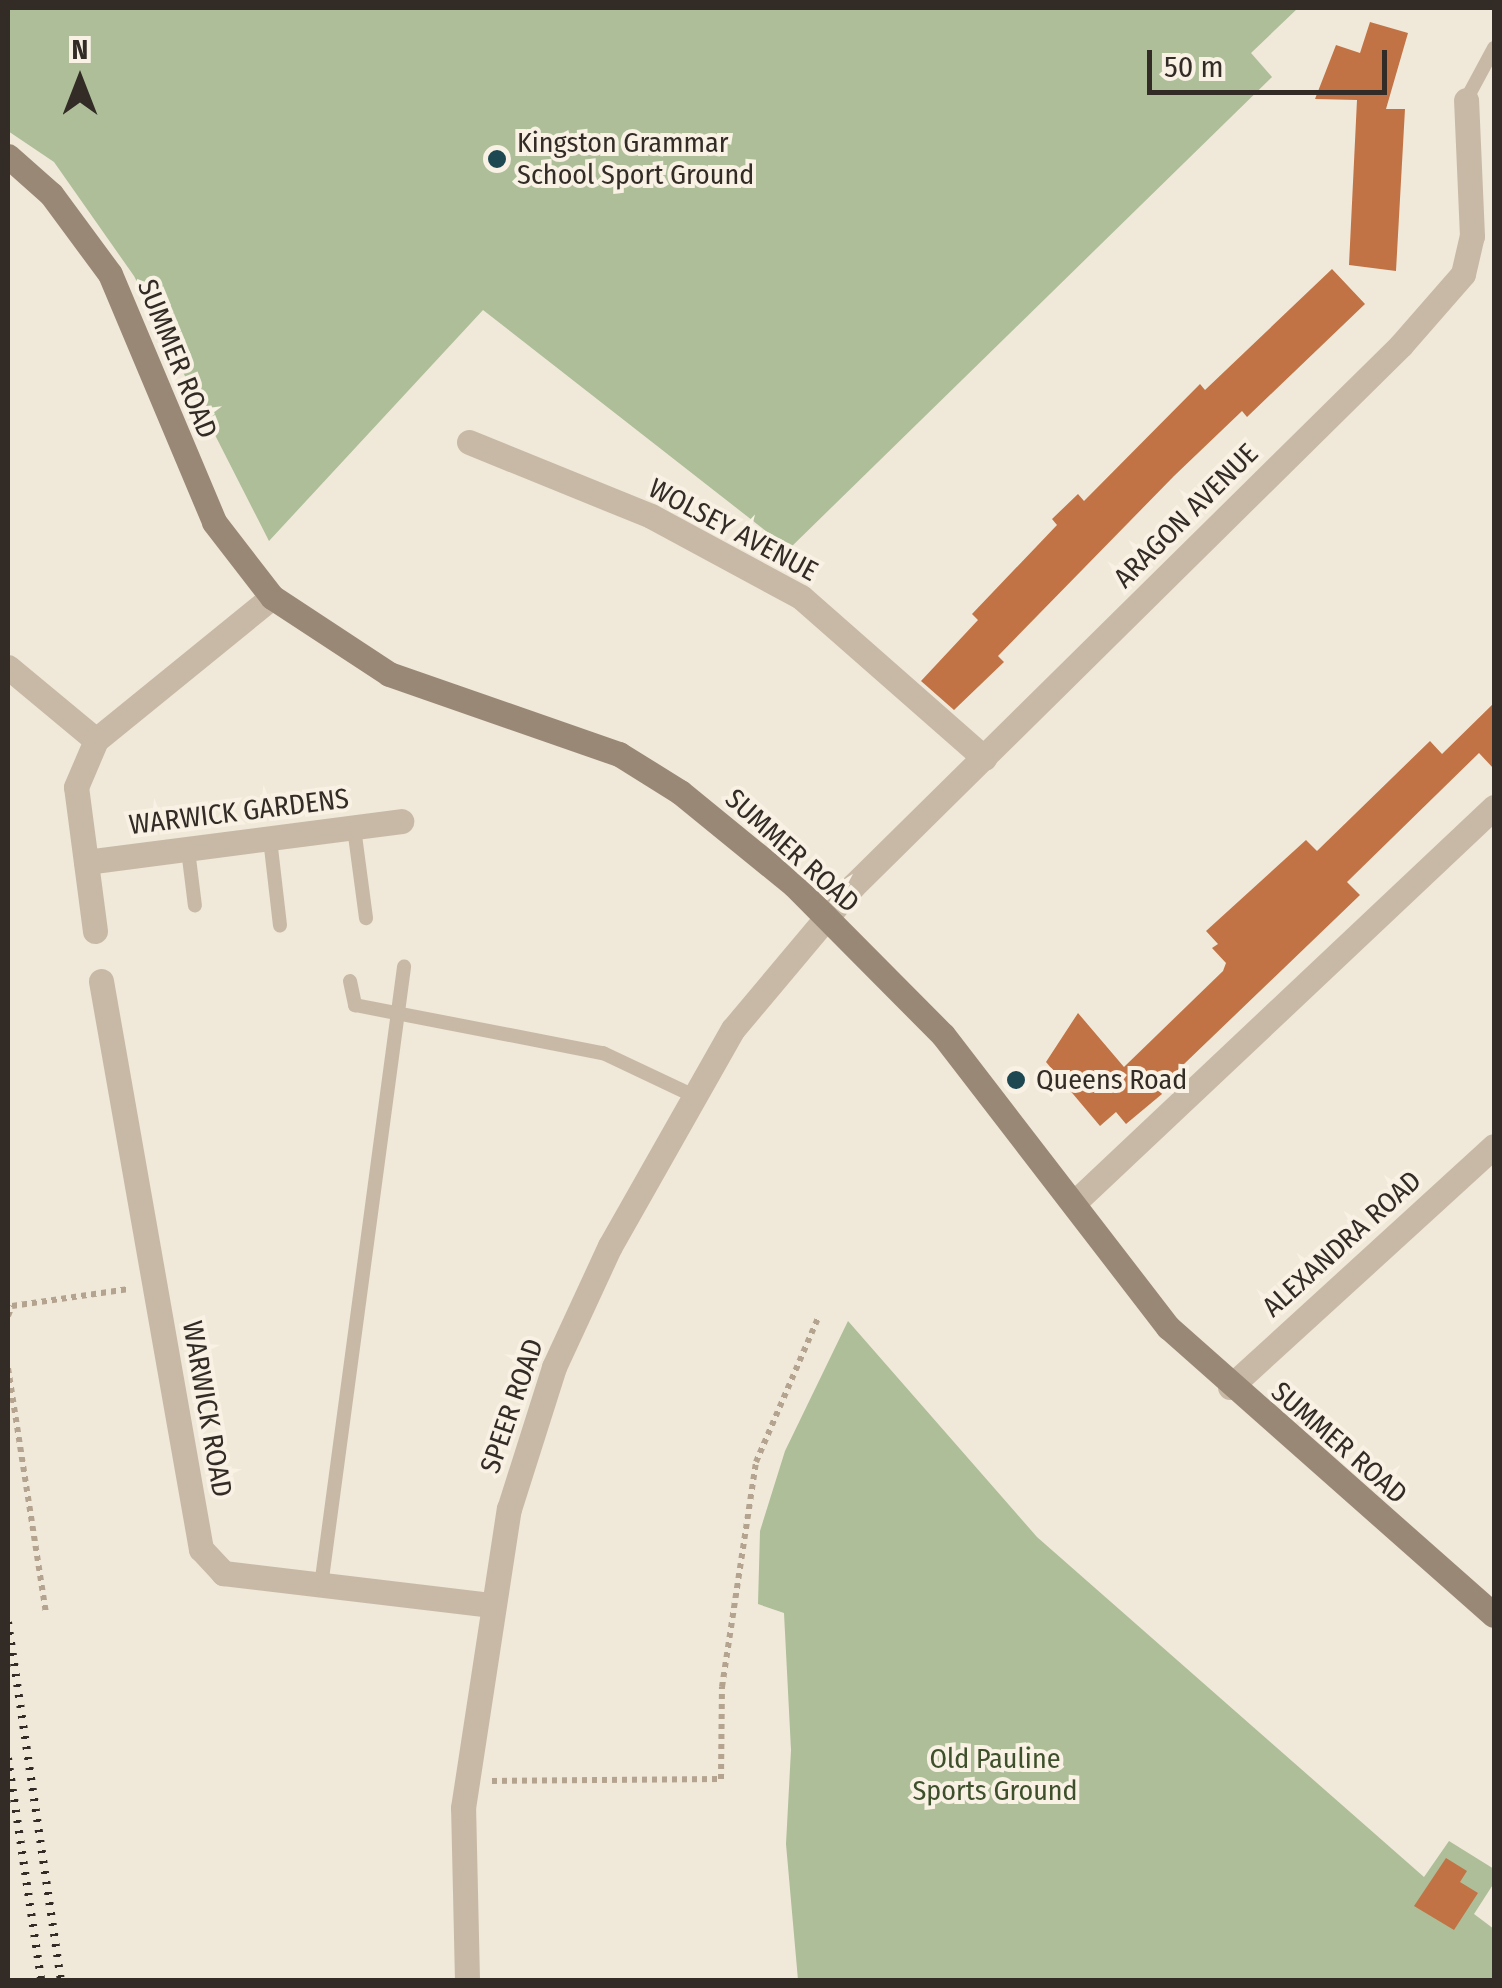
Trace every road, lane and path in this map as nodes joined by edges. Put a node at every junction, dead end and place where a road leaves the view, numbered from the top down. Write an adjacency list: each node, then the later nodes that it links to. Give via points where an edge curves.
1 (1494, 48): 2 (lane)
2 (1466, 100): 8 (street, ARAGON AVENUE, via 1472,236 1463,274 1402,345)
3 (8, 156): 5 (street, SUMMER ROAD, via 51,194 110,274 214,522)
4 (468, 442): 8 (street, WOLSEY AVENUE, via 651,516 801,597)
5 (272, 598): 7 (street); 17 (street, SUMMER ROAD, via 389,674 619,754 680,792 794,885)
6 (8, 668): 7 (street)
7 (96, 740): 14 (street, via 76,787)
8 (984, 758): 17 (street, ARAGON AVENUE)
9 (1494, 807): 26 (street)
10 (401, 822): 11 (street, WARWICK GARDENS)
11 (354, 828): 12 (street, WARWICK GARDENS); 16 (lane)
12 (270, 839): 13 (street, WARWICK GARDENS); 18 (lane)
13 (188, 850): 14 (street, WARWICK GARDENS); 15 (lane)
14 (86, 862): 19 (street)
15 (195, 906)
16 (366, 918)
17 (824, 921): 24 (street, SPEER ROAD, via 733,1029); 26 (street, SUMMER ROAD, via 943,1035)
18 (280, 925)
19 (95, 932)
20 (404, 966): 23 (lane)
21 (101, 982): 27 (street, WARWICK ROAD)
22 (350, 982): 23 (lane, via 355,1005)
23 (396, 1018): 24 (lane, via 603,1053); 33 (lane)
24 (692, 1095): 34 (street, SPEER ROAD, via 554,1366 509,1509)
25 (1494, 1146): 32 (street, ALEXANDRA ROAD)
26 (1075, 1202): 32 (street, SUMMER ROAD, via 1168,1327)
27 (155, 1286): 28 (path); 33 (street, WARWICK ROAD, via 201,1550 223,1573)
28 (10, 1305): 29 (path)
29 (8, 1316)
30 (819, 1316): 37 (path, via 756,1462 722,1687 722,1779)
31 (8, 1368): 35 (path)
32 (1230, 1387): 36 (street, SUMMER ROAD)
33 (322, 1586): 34 (street, WARWICK ROAD)
34 (492, 1605): 37 (street, SPEER ROAD)
35 (46, 1613)
36 (1494, 1615)
37 (466, 1781): 38 (street, SPEER ROAD, via 460,1902)
38 (466, 1980)

